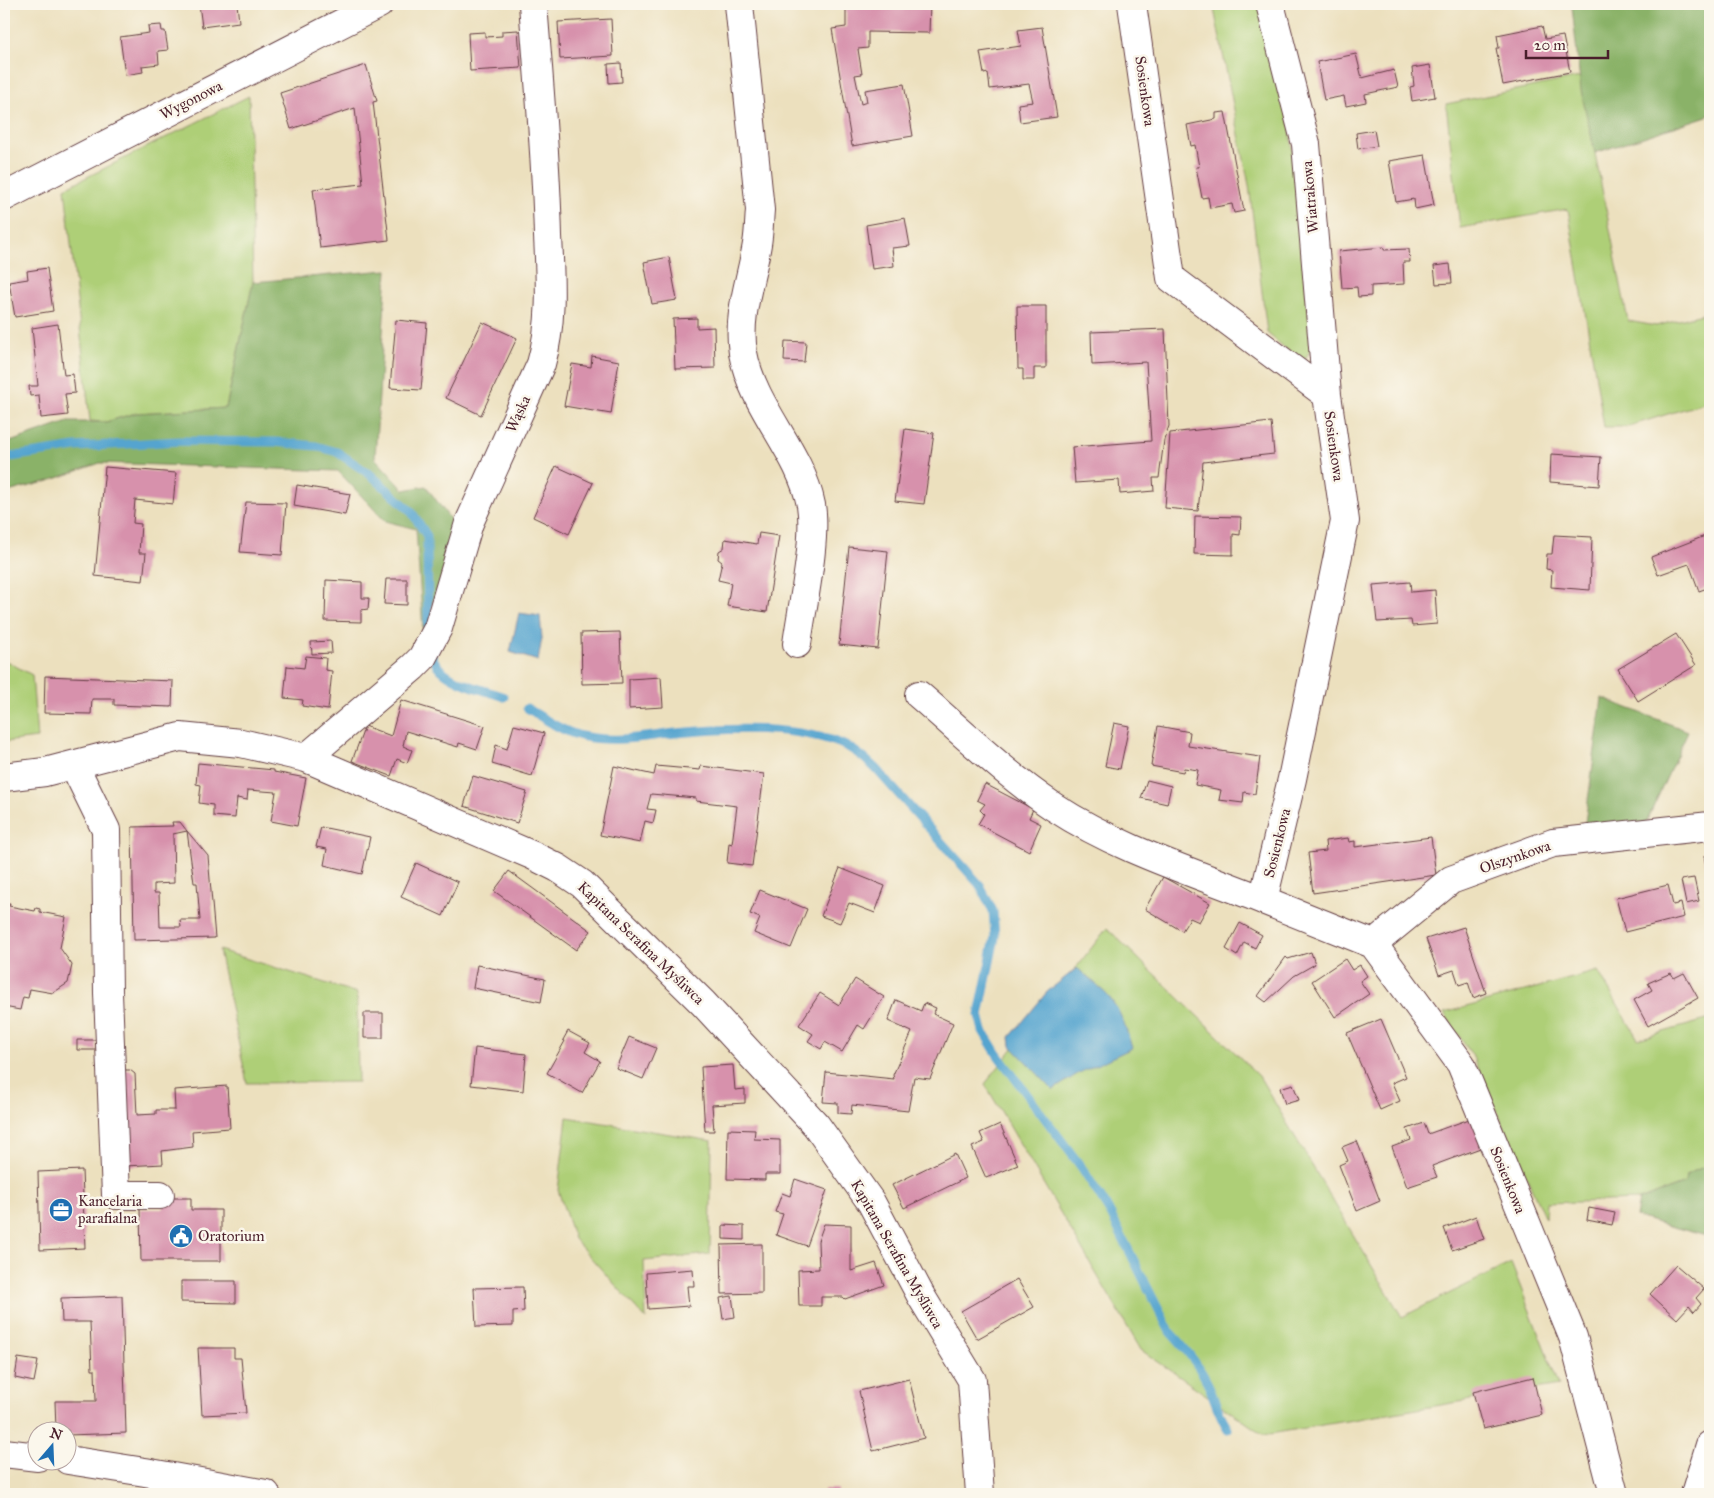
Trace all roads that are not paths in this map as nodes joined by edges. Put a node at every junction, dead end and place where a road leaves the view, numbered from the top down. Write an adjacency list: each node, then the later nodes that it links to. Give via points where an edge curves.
1 (379, 4): 6 (street, Wygonowa)
2 (533, 4): 10 (street, Wąska, via 546,170 548,341 541,364 469,523 438,628 422,658)
3 (740, 4): 8 (street, via 760,210 757,244 743,303 743,350 746,370 796,465 811,505 812,531)
4 (1132, 4): 7 (street, Sosienkowa, via 1171,278)
5 (1270, 4): 7 (street, Wiatrakowa, via 1306,144)
6 (4, 197)
7 (1327, 395): 14 (street, Sosienkowa, via 1344,522 1292,779)
8 (797, 644)
9 (919, 695): 14 (street, Sosienkowa, via 1054,807 1116,842)
10 (306, 758): 11 (street, Kapitana Serafina Myśliwca, via 241,743 180,737); 22 (street, Kapitana Serafina Myśliwca, via 534,856 582,884 704,1003 816,1125 870,1202 972,1380)
11 (74, 764): 12 (street, Kapitana Serafina Myśliwca, via 45,772); 16 (street, via 106,830 116,1195)
12 (4, 777)
13 (1710, 826): 15 (street, Olszynkowa, via 1553,843 1451,880)
14 (1263, 900): 15 (street, Sosienkowa)
15 (1373, 944): 23 (street, Sosienkowa, via 1461,1064 1573,1337)
16 (160, 1195)
17 (1710, 1445): 24 (street)
18 (4, 1453): 19 (street)
19 (28, 1456)
20 (78, 1462): 21 (street)
21 (266, 1494)
22 (980, 1494)
23 (1614, 1494)
24 (1694, 1494)

